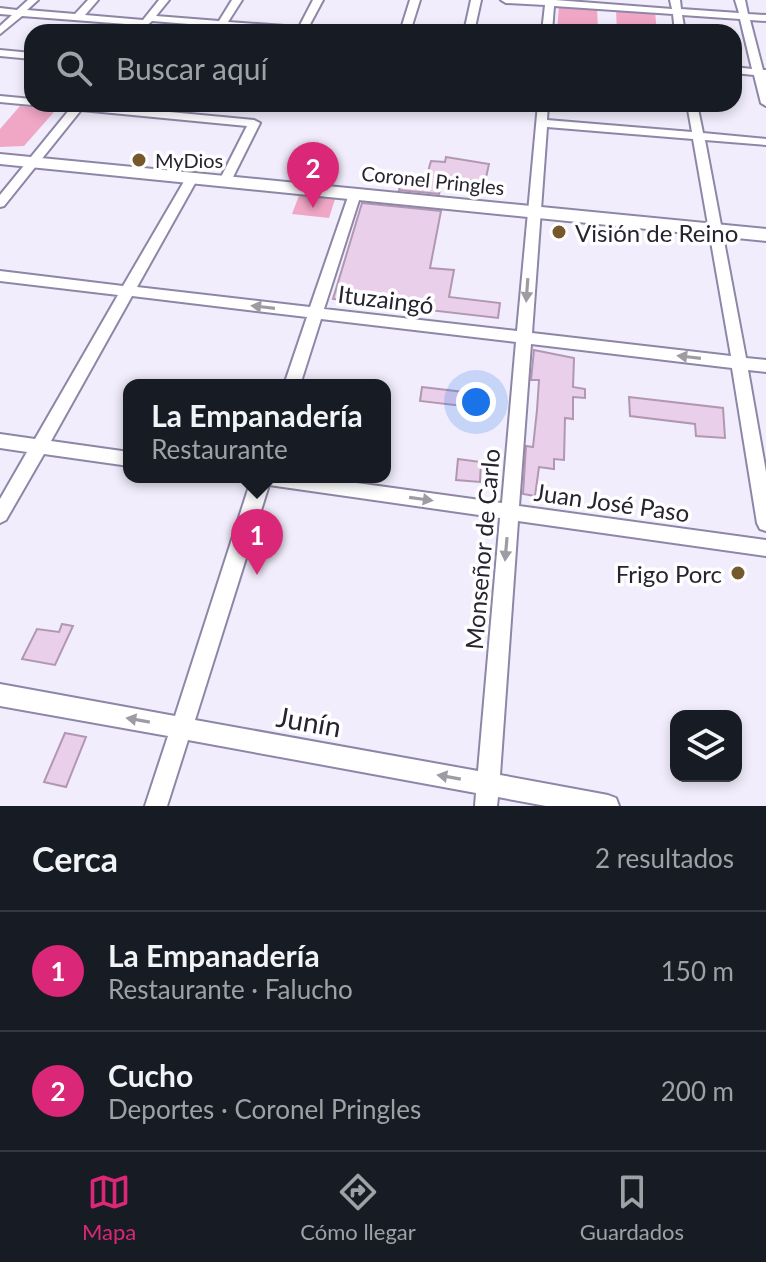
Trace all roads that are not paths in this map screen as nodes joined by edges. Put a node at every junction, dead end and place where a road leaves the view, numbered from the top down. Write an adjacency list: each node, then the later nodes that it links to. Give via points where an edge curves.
1 (33, 0): 15 (street)
2 (93, 0): 16 (street)
3 (164, 0): 19 (street)
4 (237, 0): 21 (street)
5 (318, 0): 22 (street)
6 (415, 0): 23 (street)
7 (476, 0): 24 (street)
8 (506, 0): 11 (street)
9 (675, 0): 14 (street)
10 (740, 0): 17 (street)
11 (550, 1): 12 (street); 25 (street)
12 (608, 4): 14 (street)
13 (0, 11): 15 (street)
14 (677, 12): 17 (street); 26 (street)
15 (20, 13): 16 (street); 27 (street)
16 (78, 17): 19 (street)
17 (745, 17): 18 (street); 31 (street)
18 (766, 18)
19 (148, 20): 20 (street); 21 (street)
20 (145, 24)
21 (222, 24)
22 (306, 24)
23 (408, 24)
24 (471, 24)
25 (548, 24)
26 (679, 24)
27 (0, 31)
28 (0, 53): 29 (street)
29 (24, 55)
30 (742, 71): 31 (street)
31 (762, 72): 34 (street)
32 (0, 99): 33 (street)
33 (24, 101)
34 (766, 103)
35 (73, 112): 43 (street)
36 (147, 112): 45 (street, via 254,123)
37 (543, 112): 39 (street, Monseñor de Carlo)
38 (694, 112): 40 (street)
39 (542, 123): 40 (street); 48 (street, Monseñor de Carlo)
40 (699, 136): 41 (street); 49 (street)
41 (766, 142)
42 (0, 159): 43 (main road, Coronel Pringles)
43 (33, 162): 44 (main road, Coronel Pringles); 47 (street)
44 (192, 178): 45 (main road, Coronel Pringles); 52 (street)
45 (225, 181): 46 (main road, Coronel Pringles)
46 (355, 194): 48 (main road, Coronel Pringles); 53 (street)
47 (0, 203)
48 (533, 212): 49 (main road, Coronel Pringles); 54 (street, Monseñor de Carlo, one-way to 54)
49 (717, 230): 50 (main road, Coronel Pringles); 55 (street)
50 (766, 235)
51 (0, 276): 52 (street, Ituzaingó)
52 (128, 291): 53 (street, Ituzaingó, one-way to 52); 59 (street)
53 (316, 313): 54 (street, Ituzaingó); 57 (street)
54 (523, 337): 55 (street, Ituzaingó, one-way to 54); 63 (street, Monseñor de Carlo)
55 (739, 363): 56 (street, Ituzaingó); 65 (street)
56 (766, 366)
57 (294, 379)
58 (0, 441): 59 (street)
59 (39, 446): 60 (street); 64 (street)
60 (123, 458)
61 (260, 483): 68 (street)
62 (304, 483): 63 (street, Juan José Paso, one-way to 63)
63 (509, 512): 66 (street, Juan José Paso); 69 (street, Monseñor de Carlo, one-way to 69)
64 (0, 515)
65 (766, 523)
66 (766, 548)
67 (0, 695): 68 (street, Junín, one-way to 67)
68 (181, 728): 69 (street, Junín, one-way to 68); 70 (street)
69 (487, 795): 71 (street, Junín)
70 (156, 806)
71 (608, 806)

